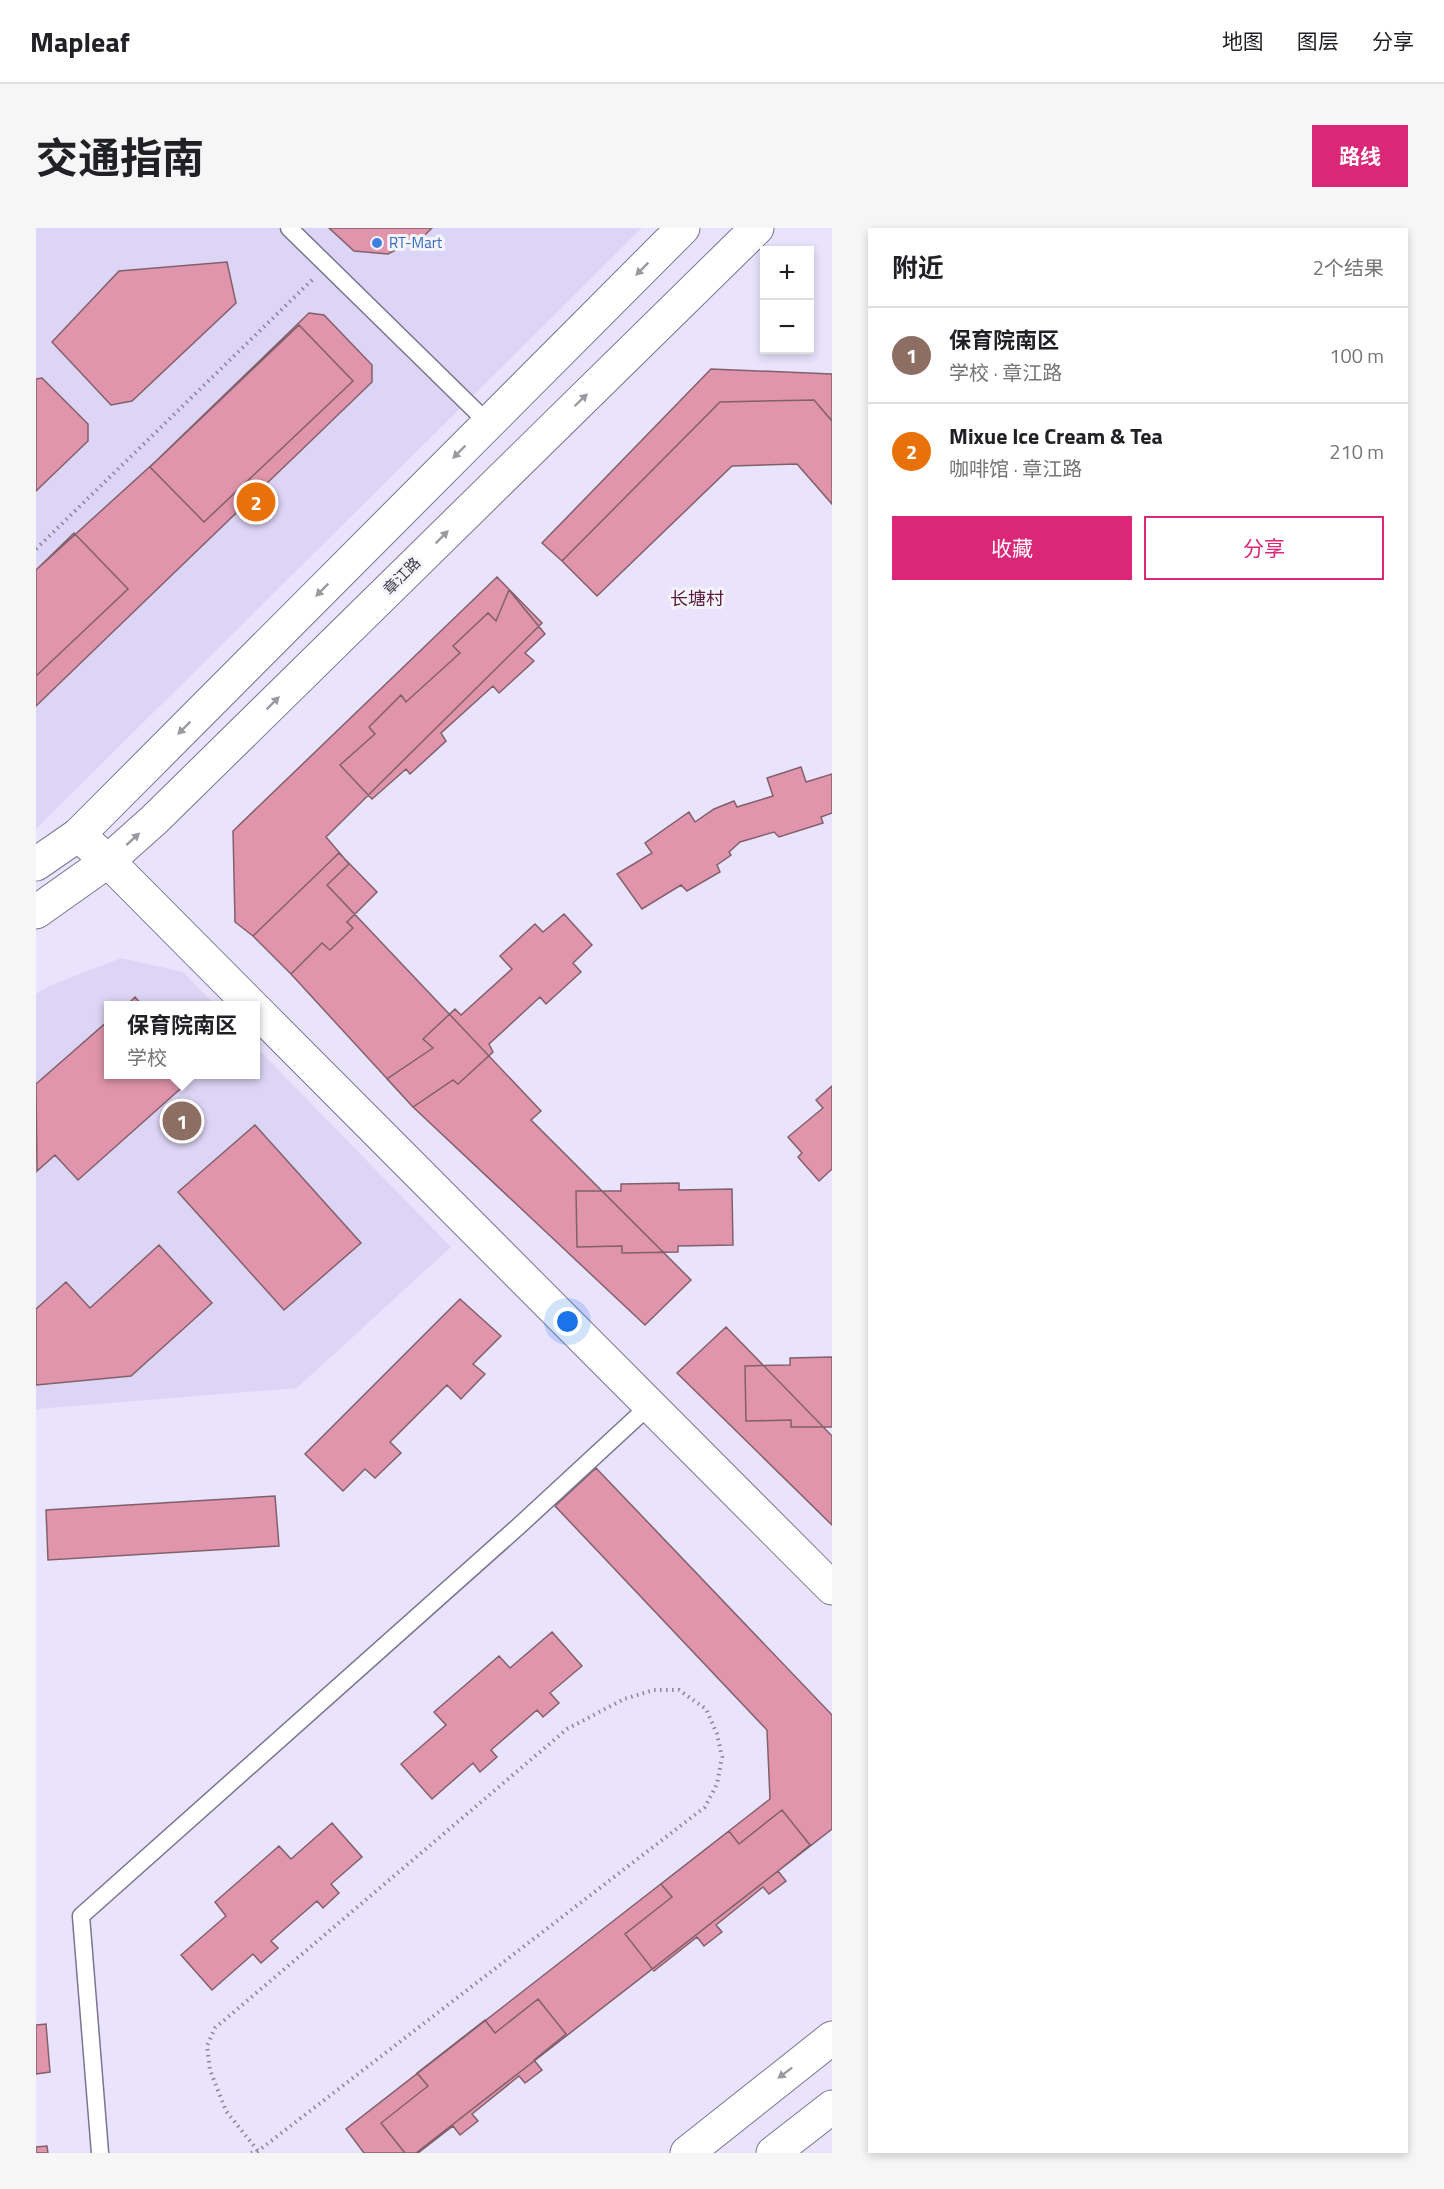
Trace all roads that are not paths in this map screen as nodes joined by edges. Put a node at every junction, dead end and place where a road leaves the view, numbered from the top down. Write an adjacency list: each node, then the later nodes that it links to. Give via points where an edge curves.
1 (289, 228): 4 (lane)
2 (757, 228): 6 (main road, 章江路, one-way to 2)
3 (672, 232): 4 (main road, one-way to 4)
4 (488, 423): 5 (main road, one-way to 5)
5 (78, 835): 6 (main road); 7 (main road)
6 (108, 861): 8 (main road, 章江路); 9 (main road)
7 (36, 864)
8 (36, 912)
9 (248, 1001)
10 (260, 1014): 11 (main road)
11 (650, 1405): 12 (main road); 15 (lane, via 81,1916)
12 (832, 1588)
13 (832, 2038): 16 (main road, one-way to 16)
14 (832, 2107): 17 (main road)
15 (100, 2153)
16 (687, 2153)
17 (773, 2153)

